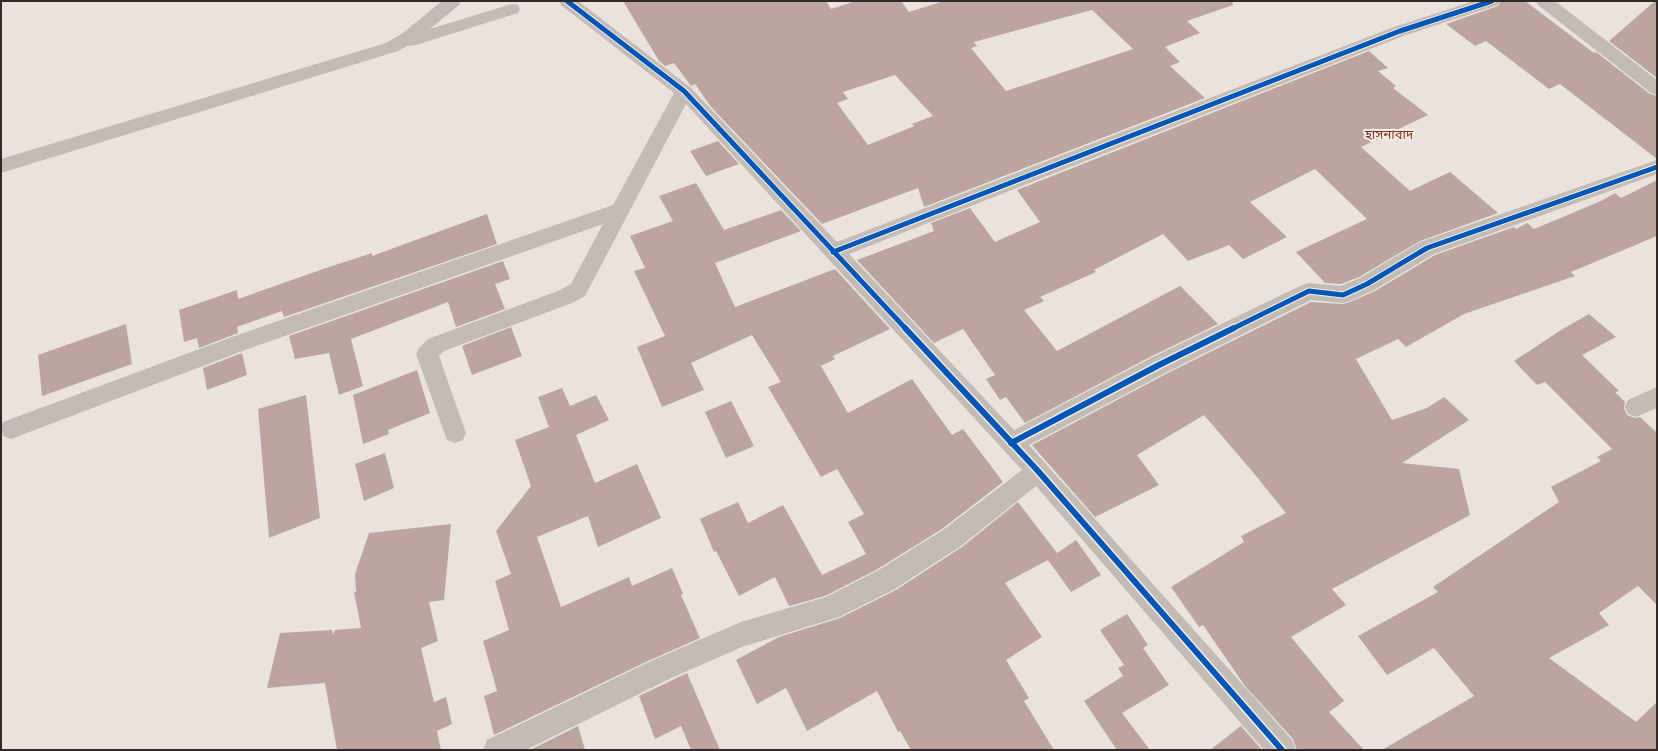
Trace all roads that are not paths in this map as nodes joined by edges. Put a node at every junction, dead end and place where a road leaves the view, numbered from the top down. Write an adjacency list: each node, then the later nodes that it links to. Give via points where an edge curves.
1 (453, 1): 6 (street, via 409,37)
2 (567, 1): 8 (street)
3 (1492, 1): 12 (street, via 1400,31)
4 (1544, 1): 7 (street)
5 (512, 9): 6 (street)
6 (392, 47): 9 (street)
7 (1657, 90)
8 (684, 91): 11 (street); 12 (street)
9 (1, 166)
10 (1657, 167): 17 (street, via 1427,248 1367,284 1342,295 1309,291 1159,365)
11 (622, 210): 15 (street, via 237,344); 16 (street, via 578,290 436,345 428,354)
12 (833, 252): 17 (street)
13 (1657, 397): 14 (street)
14 (1636, 407)
15 (11, 429)
16 (455, 433)
17 (1011, 443): 18 (street)
18 (1038, 471): 19 (street, via 952,538 886,580 830,608 741,635 668,666); 20 (street)
19 (497, 750)
20 (1282, 750)

